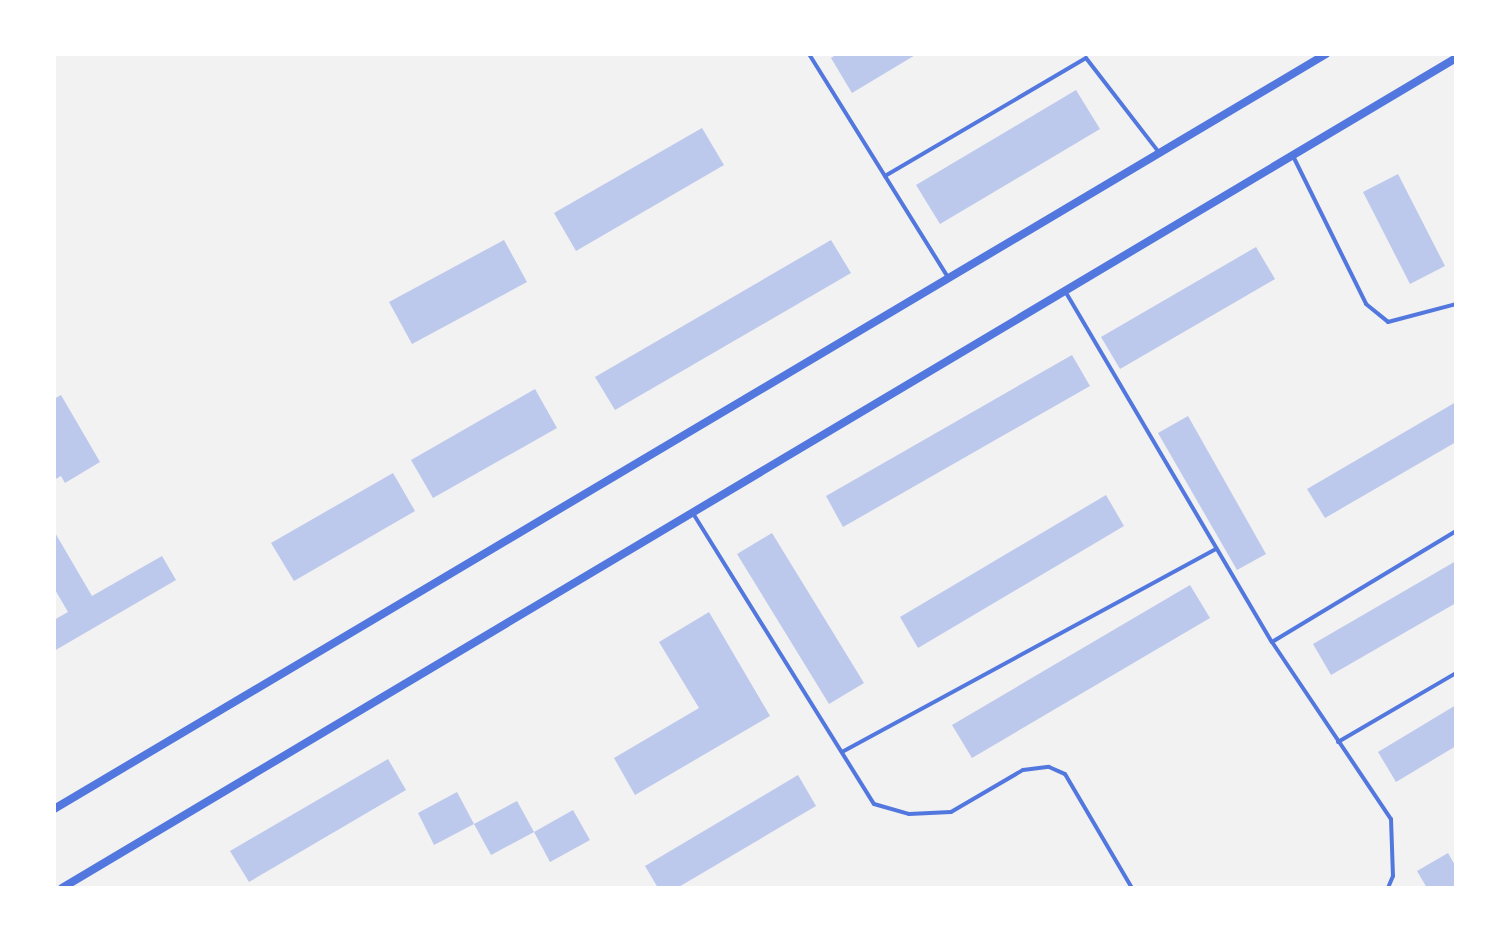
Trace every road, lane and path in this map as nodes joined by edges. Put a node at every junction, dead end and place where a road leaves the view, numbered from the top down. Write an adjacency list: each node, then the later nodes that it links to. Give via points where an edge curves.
1 (809, 54): 6 (lane)
2 (1326, 54): 4 (street)
3 (1456, 58): 5 (street)
4 (1159, 153): 6 (lane, via 1086,58); 7 (street)
5 (1293, 156): 8 (street); 9 (lane, via 1366,304 1388,322)
6 (885, 176): 7 (lane)
7 (948, 278): 17 (street)
8 (1065, 291): 10 (street); 12 (lane)
9 (1456, 304)
10 (693, 512): 16 (lane); 18 (street)
11 (1456, 531): 13 (lane)
12 (1216, 549): 13 (lane); 16 (lane)
13 (1272, 642): 15 (lane)
14 (1456, 673): 15 (lane)
15 (1338, 742): 20 (lane, via 1391,819 1393,876)
16 (842, 752): 19 (lane, via 874,804 909,814 951,812 1023,770 1049,767 1065,774)
17 (54, 809)
18 (62, 888)
19 (1132, 888)
20 (1388, 888)

